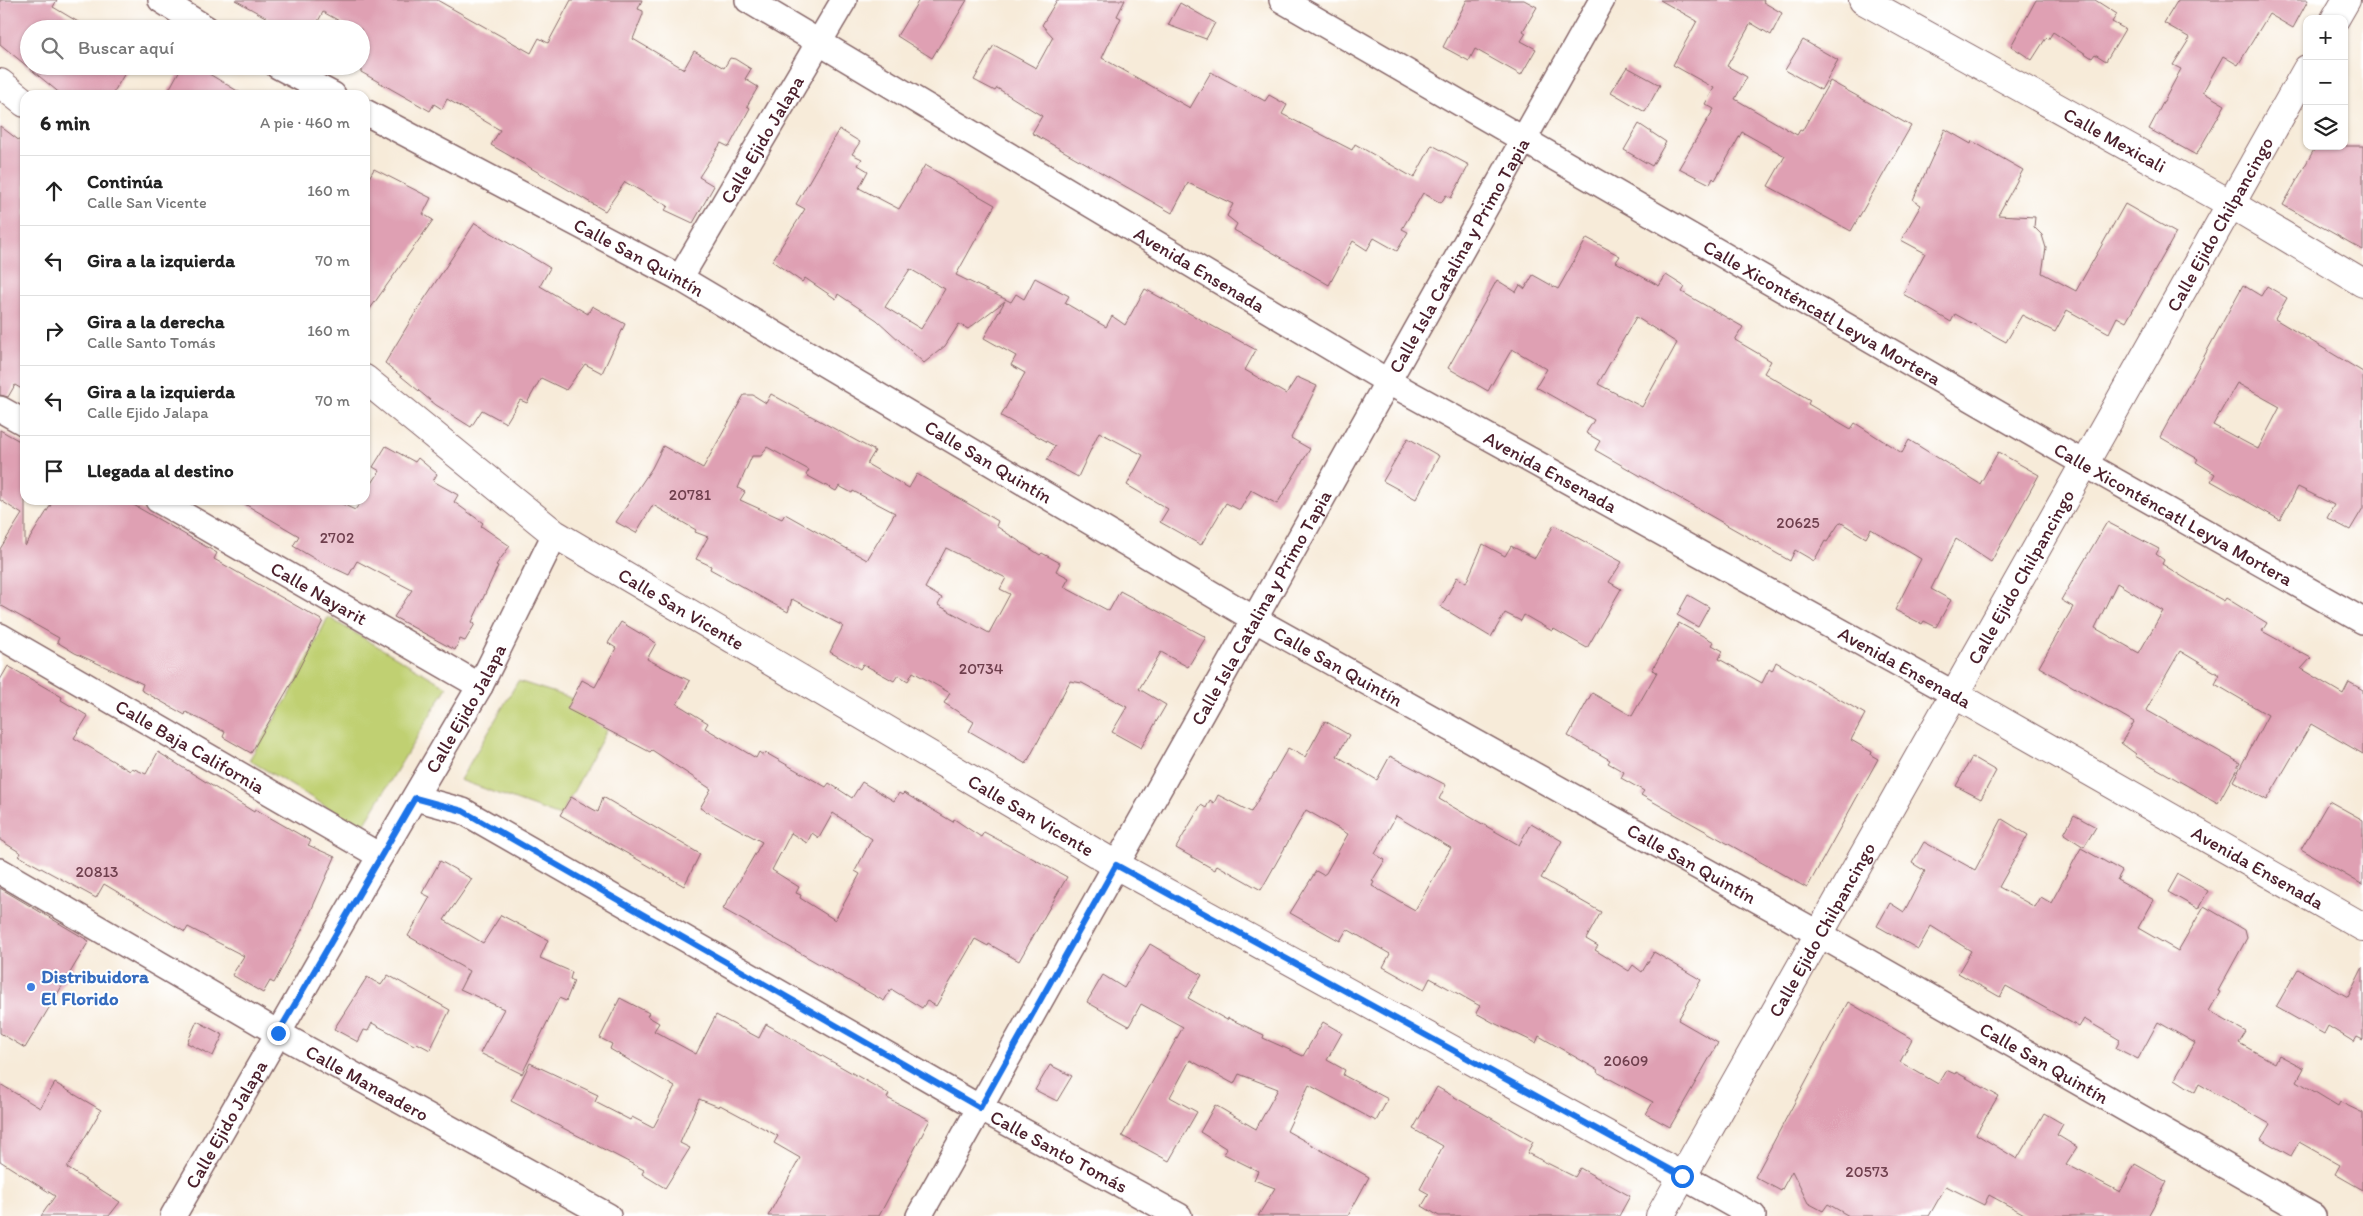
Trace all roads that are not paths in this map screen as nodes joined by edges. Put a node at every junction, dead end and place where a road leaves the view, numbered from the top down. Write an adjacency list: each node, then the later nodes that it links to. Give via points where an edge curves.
1 (161, 0): 8 (street)
2 (748, 0): 11 (street, Avenida Ensenada)
3 (844, 0): 11 (street, Calle Ejido Jalapa)
4 (1282, 0): 18 (street, Calle Xiconténcatl Leyva Mortera)
5 (1602, 0): 18 (street, Calle Isla Catalina y Primo Tapia)
6 (1863, 0): 19 (street, Calle Mexicali)
7 (2346, 0): 9 (street)
8 (182, 8): 10 (street)
9 (2337, 15)
10 (196, 20)
11 (819, 41): 20 (street, Calle Ejido Jalapa); 22 (street, Avenida Ensenada)
12 (295, 75): 15 (street)
13 (2303, 76): 19 (street, Calle Ejido Chilpancingo)
14 (0, 83): 16 (street)
15 (324, 90)
16 (20, 99)
17 (370, 115): 20 (street, Calle San Quintín)
18 (1524, 139): 22 (street, Calle Isla Catalina y Primo Tapia); 26 (street, Calle Xiconténcatl Leyva Mortera)
19 (2231, 204): 21 (street, Calle Mexicali); 26 (street, Calle Ejido Chilpancingo)
20 (680, 278): 29 (street, Calle San Quintín)
21 (2363, 283)
22 (1387, 381): 29 (street, Calle Isla Catalina y Primo Tapia); 33 (street, Avenida Ensenada)
23 (370, 383): 28 (street, Calle San Vicente)
24 (0, 409): 25 (street)
25 (20, 420)
26 (2084, 464): 30 (street, Calle Xiconténcatl Leyva Mortera); 33 (street, Calle Ejido Chilpancingo)
27 (167, 505): 32 (street, Calle Nayarit)
28 (555, 534): 32 (street, Calle Ejido Jalapa); 36 (street, Calle San Vicente)
29 (1254, 619): 36 (street, Calle Isla Catalina y Primo Tapia); 39 (street, Calle San Quintín)
30 (2363, 621)
31 (0, 636): 35 (street, Calle Baja California)
32 (480, 686): 34 (street, Calle Ejido Jalapa)
33 (1954, 694): 38 (street, Avenida Ensenada); 39 (street, Calle Ejido Chilpancingo)
34 (415, 798): 35 (street, Calle Ejido Jalapa); 41 (street, Calle Santo Tomás, via 463,811)
35 (380, 856): 40 (street, Calle Ejido Jalapa)
36 (1116, 865): 41 (street, Calle Isla Catalina y Primo Tapia); 42 (street, Calle San Vicente)
37 (0, 871): 40 (street, Calle Maneadero)
38 (2363, 927)
39 (1819, 934): 42 (street, Calle Ejido Chilpancingo); 49 (street, Calle San Quintín)
40 (278, 1033): 43 (street, Calle Ejido Jalapa); 44 (street, Calle Maneadero)
41 (980, 1108): 45 (street, Calle Isla Catalina y Primo Tapia); 46 (street, Calle Santo Tomás)
42 (1682, 1176): 47 (street, Calle Ejido Chilpancingo); 48 (street, Calle San Vicente)
43 (173, 1216)
44 (608, 1216)
45 (919, 1216)
46 (1180, 1216)
47 (1660, 1216)
48 (1753, 1216)
49 (2313, 1216)

